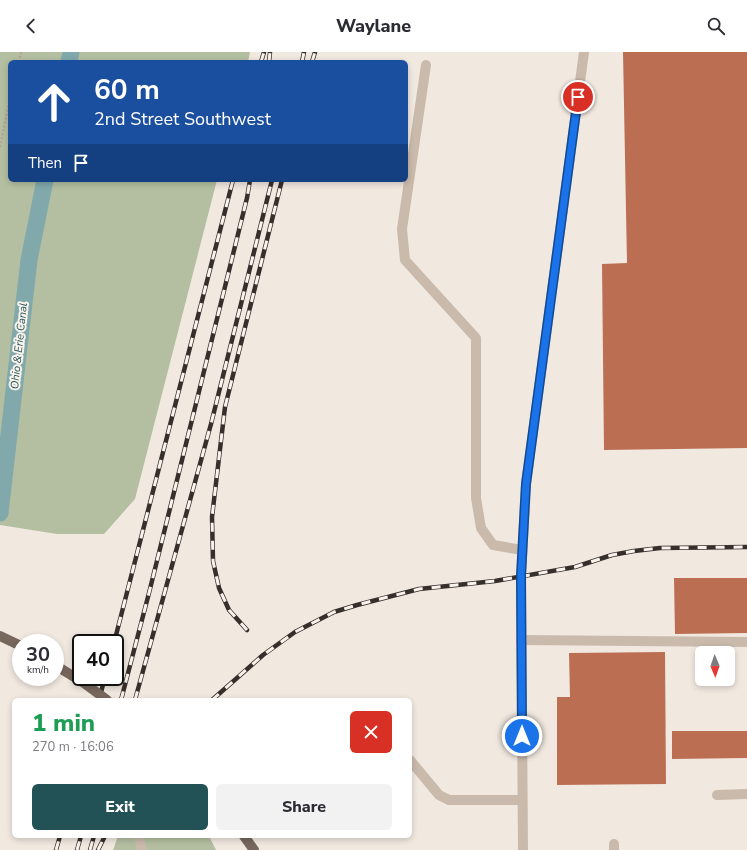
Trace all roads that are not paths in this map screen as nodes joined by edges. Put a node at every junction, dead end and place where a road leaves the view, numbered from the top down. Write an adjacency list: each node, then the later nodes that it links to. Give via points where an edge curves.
1 (584, 52): 3 (street, via 526,484)
2 (426, 65): 3 (street, via 402,229 405,260 476,338 476,498 481,528 493,545)
3 (522, 550): 5 (street)
4 (0, 636): 6 (main road)
5 (521, 640): 7 (street); 13 (street)
6 (12, 642)
7 (747, 642)
8 (64, 671): 9 (main road, bridge)
9 (104, 698)
10 (412, 762): 13 (street, via 439,796 449,800)
11 (747, 794): 12 (street)
12 (717, 795)
13 (522, 800): 18 (street)
14 (139, 838): 16 (street)
15 (245, 838): 17 (main road)
16 (142, 850)
17 (254, 850)
18 (523, 850)

